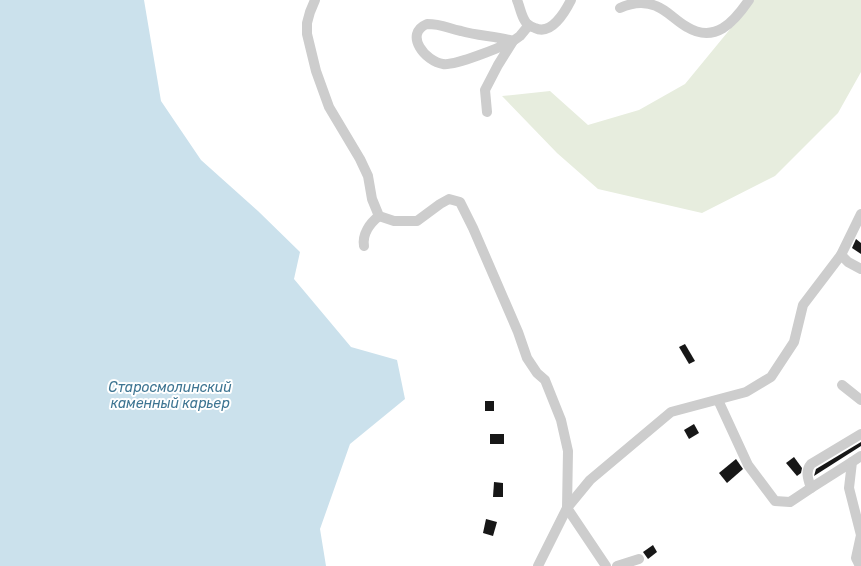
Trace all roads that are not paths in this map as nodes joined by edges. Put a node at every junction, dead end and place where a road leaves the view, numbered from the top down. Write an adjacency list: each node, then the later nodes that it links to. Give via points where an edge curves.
1 (316, 0): 9 (street, via 307,23 307,34 316,71 329,107 368,176 372,199)
2 (517, 0): 6 (street)
3 (571, 0): 6 (street, via 563,14 548,29 543,31)
4 (749, 0): 5 (street, via 738,16 718,32 708,33 687,27 656,6 646,3 630,4)
5 (620, 8)
6 (529, 26): 7 (street)
7 (513, 41): 7 (street, via 453,64 442,64 428,58 418,45 416,35 422,26 439,24 460,31); 8 (street, via 485,90)
8 (487, 112)
9 (379, 216): 11 (street, via 367,228); 21 (street, via 394,221 417,221 449,199 460,202 474,228 527,358 545,380 561,420 568,451)
10 (860, 216): 12 (street)
11 (364, 246)
12 (841, 255): 13 (street); 15 (street, via 803,305 794,342 771,377 746,392)
13 (861, 269)
14 (842, 385): 16 (street)
15 (718, 400): 20 (street, via 748,465 775,501 790,502); 21 (street, via 671,412 590,480)
16 (861, 400)
17 (861, 434): 20 (street, via 811,464 807,474)
18 (861, 456): 19 (street)
19 (852, 462): 20 (street); 22 (street, via 849,488 861,536)
20 (811, 488)
21 (567, 508): 24 (street); 25 (street)
22 (859, 552): 27 (street, via 856,558)
23 (639, 559): 26 (street)
24 (538, 566)
25 (606, 566)
26 (617, 566)
27 (860, 566)

